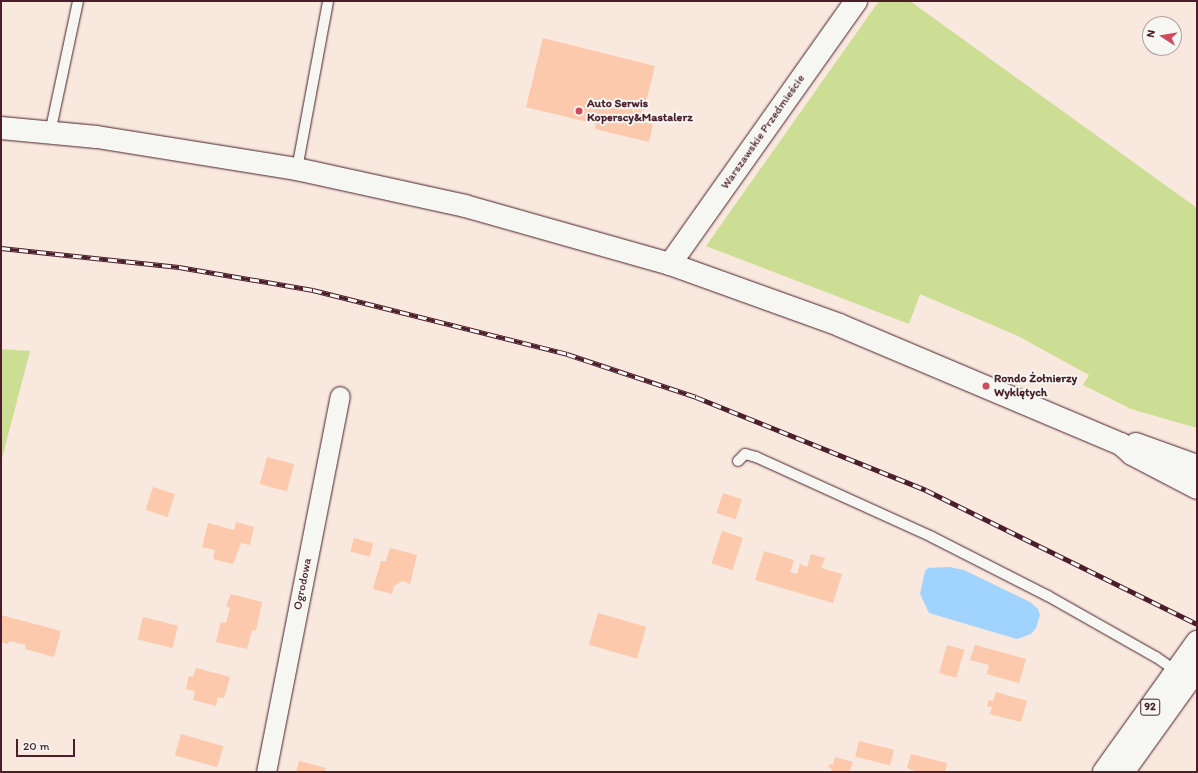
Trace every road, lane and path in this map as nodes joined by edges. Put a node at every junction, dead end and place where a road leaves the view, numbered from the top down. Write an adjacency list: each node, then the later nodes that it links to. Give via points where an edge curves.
1 (78, 1): 5 (lane)
2 (328, 1): 6 (lane)
3 (856, 1): 7 (street, Warszawskie Przedmieście)
4 (1, 128): 5 (street)
5 (50, 132): 6 (street, via 179,149)
6 (297, 169): 7 (street, via 465,206)
7 (670, 264): 9 (street, via 839,325)
8 (340, 396): 15 (street, Ogrodowa)
9 (1121, 444): 11 (street, via 1137,444); 12 (street, via 1132,454)
10 (738, 461): 14 (lane, via 745,454 756,457 932,537 1048,596 1156,657)
11 (1197, 466)
12 (1197, 488)
13 (1197, 642): 14 (street, 92)
14 (1187, 670): 16 (street, 92); 17 (street, 92)
15 (266, 772)
16 (1104, 772)
17 (1123, 772)

